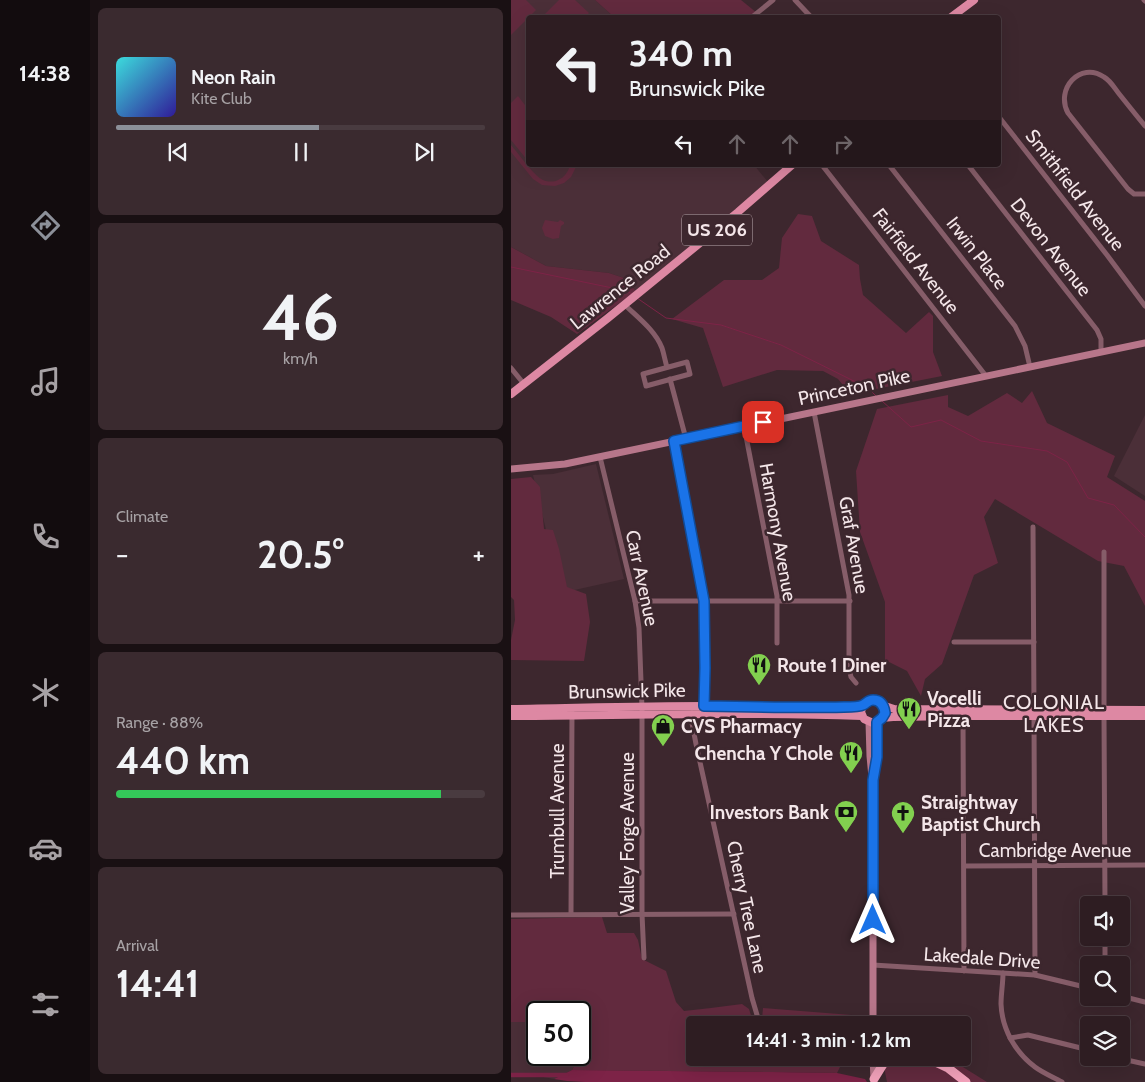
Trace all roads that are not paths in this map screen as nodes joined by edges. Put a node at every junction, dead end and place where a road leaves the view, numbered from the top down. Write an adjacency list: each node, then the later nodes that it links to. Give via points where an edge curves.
1 (773, 0): 4 (street)
2 (795, 0): 5 (street)
3 (974, 0): 6 (main road)
4 (755, 15)
5 (809, 15)
6 (954, 15)
7 (1001, 120): 15 (street, Smithfield Avenue)
8 (1145, 126): 13 (street, via 1108,80 1099,74 1079,75 1067,86 1064,103 1068,113 1128,189 1134,194)
9 (791, 167): 14 (main road, Lawrence Road / US 206)
10 (824, 167): 21 (street, Fairfield Avenue)
11 (891, 167): 18 (street, Irwin Place, via 1015,326 1025,346)
12 (970, 167): 17 (street, Devon Avenue, via 1097,330)
13 (1145, 194)
14 (625, 305): 20 (street, via 653,332 662,347); 23 (main road, Lawrence Road / US 206)
15 (1145, 306)
16 (1145, 343): 17 (main road, Princeton Pike)
17 (1101, 352): 18 (main road, Princeton Pike)
18 (1030, 367): 21 (main road, Princeton Pike)
19 (511, 368): 23 (street)
20 (667, 368): 22 (street, via 687,362 690,374); 22 (street, via 643,374 644,380 646,386)
21 (986, 376): 25 (main road, Princeton Pike)
22 (670, 379): 27 (street)
23 (524, 384): 24 (main road, Lawrence Road / US 206)
24 (511, 394)
25 (814, 412): 26 (main road, Princeton Pike); 36 (street, Graf Avenue)
26 (745, 426): 27 (main road, Princeton Pike); 35 (street, Harmony Avenue)
27 (685, 439): 28 (main road, Princeton Pike)
28 (674, 441): 29 (main road, Princeton Pike); 34 (street)
29 (600, 457): 30 (main road, Princeton Pike); 33 (street, Carr Avenue)
30 (511, 470)
31 (1033, 527): 38 (street)
32 (1104, 552): 51 (street)
33 (635, 601): 34 (street); 48 (street, Carr Avenue)
34 (704, 601): 35 (street); 45 (street)
35 (777, 601): 36 (street); 39 (street, Harmony Avenue)
36 (850, 601): 40 (street, Graf Avenue, via 849,668)
37 (954, 642): 38 (street)
38 (1034, 642): 50 (street)
39 (777, 643)
40 (856, 683)
41 (863, 705): 42 (main road, via 873,700); 46 (main road, Brunswick Pike); 53 (main road)
42 (882, 705): 50 (main road, via 895,709); 56 (main road, via 885,713)
43 (511, 709): 49 (main road, Brunswick Pike)
44 (693, 710): 45 (main road, Brunswick Pike); 48 (main road, Brunswick Pike); 65 (street, Cherry Tree Lane, via 696,744)
45 (704, 710): 46 (main road, Brunswick Pike)
46 (777, 710): 53 (main road, Brunswick Pike)
47 (1145, 710): 51 (main road)
48 (642, 711): 49 (main road, Brunswick Pike); 64 (street, Valley Forge Avenue)
49 (572, 712): 52 (main road, Brunswick Pike); 63 (street, Trumbull Avenue)
50 (1034, 713): 51 (main road); 54 (main road); 60 (street)
51 (1104, 713): 55 (main road); 57 (street)
52 (511, 716)
53 (862, 716): 56 (main road)
54 (963, 716): 56 (main road, via 893,717); 59 (street)
55 (1145, 716)
56 (876, 721): 67 (main road, via 870,756 873,780)
57 (1105, 865): 58 (street, Cambridge Avenue); 60 (street, Cambridge Avenue); 61 (street)
58 (1145, 865)
59 (965, 866): 60 (street, Cambridge Avenue); 68 (street)
60 (1035, 866): 70 (street)
61 (1105, 896)
62 (511, 914): 63 (street)
63 (571, 914): 64 (street)
64 (642, 914): 65 (street); 66 (street, Valley Forge Avenue)
65 (734, 914): 74 (street, Cherry Tree Lane)
66 (644, 958)
67 (873, 965): 68 (street, Lakedale Drive); 75 (main road)
68 (965, 971): 69 (street, Lakedale Drive)
69 (1003, 973): 70 (street, Lakedale Drive); 76 (street, via 1002,1013)
70 (1035, 975): 71 (street, Lakedale Drive)
71 (1080, 986)
72 (1130, 998): 73 (street)
73 (1145, 1002)
74 (757, 1016)
75 (873, 1016)
76 (1010, 1038): 77 (street, via 1028,1035); 85 (street, via 1030,1062)
77 (1080, 1048)
78 (1130, 1061): 79 (street)
79 (1145, 1064)
80 (874, 1066): 83 (main road)
81 (883, 1066): 83 (highway)
82 (944, 1066): 84 (highway)
83 (875, 1080)
84 (966, 1082)
85 (1061, 1082)

